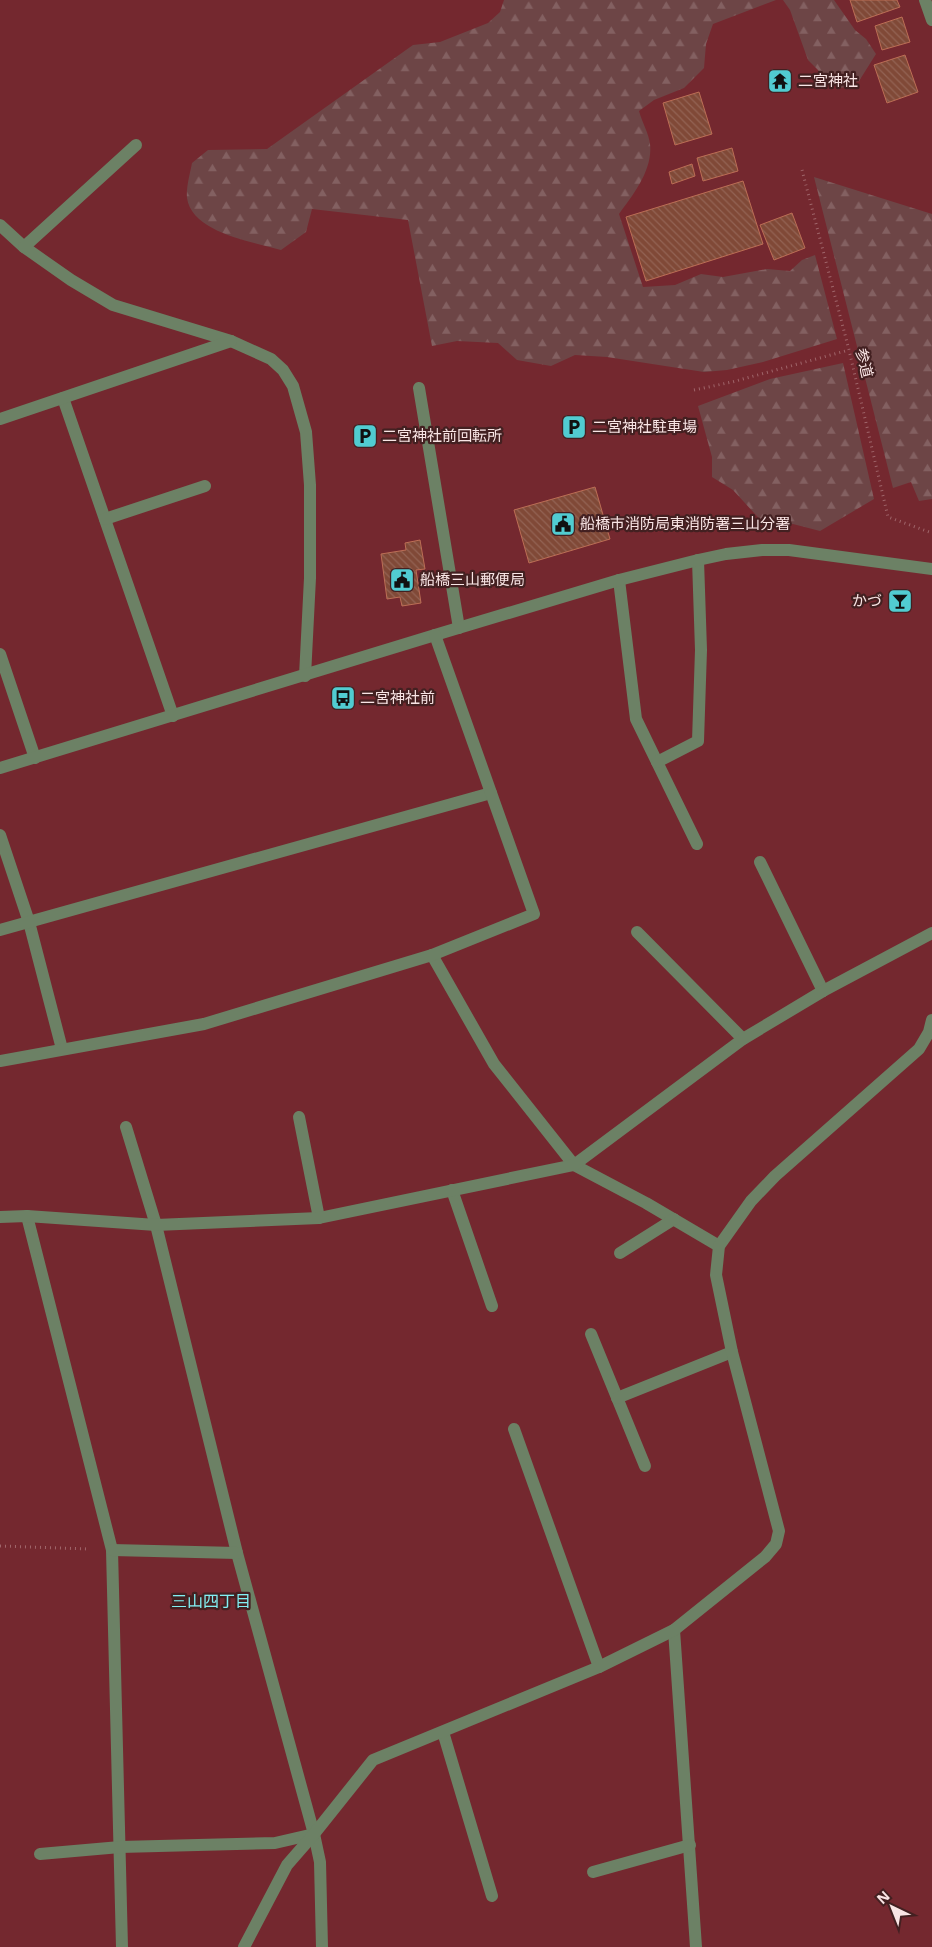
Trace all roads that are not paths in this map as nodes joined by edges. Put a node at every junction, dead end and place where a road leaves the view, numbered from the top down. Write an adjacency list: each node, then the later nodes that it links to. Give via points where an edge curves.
1 (925, 0): 2 (street)
2 (932, 20)
3 (136, 145): 5 (street)
4 (0, 225): 5 (street)
5 (24, 247): 6 (street, via 113,305)
6 (232, 341): 8 (street); 18 (street, via 271,359 283,370 293,386 306,432 310,486 310,578)
7 (419, 388): 15 (street)
8 (63, 398): 9 (street); 11 (street)
9 (0, 419)
10 (205, 486): 11 (street)
11 (105, 519): 19 (street)
12 (698, 560): 13 (street, via 762,550 789,550); 14 (street); 21 (street, via 701,650 698,741)
13 (932, 570)
14 (619, 580): 15 (street); 21 (street, via 636,720)
15 (459, 628): 16 (street)
16 (435, 635): 18 (street); 23 (street)
17 (0, 654): 20 (street)
18 (305, 676): 19 (street)
19 (173, 716): 20 (street)
20 (35, 758): 22 (street)
21 (657, 762): 25 (street)
22 (0, 768)
23 (491, 793): 27 (street); 31 (street, via 534,914)
24 (0, 836): 27 (street)
25 (697, 844)
26 (760, 862): 32 (street)
27 (29, 922): 28 (street); 35 (street)
28 (0, 930)
29 (637, 932): 34 (street)
30 (932, 932): 32 (street)
31 (432, 955): 35 (street, via 204,1024); 39 (street, via 494,1064)
32 (823, 991): 34 (street)
33 (932, 1020): 46 (street, via 919,1049 775,1176 751,1201)
34 (743, 1039): 39 (street)
35 (62, 1048): 36 (street)
36 (0, 1061)
37 (299, 1117): 43 (street)
38 (126, 1126): 45 (street)
39 (574, 1165): 40 (street); 44 (street)
40 (452, 1190): 43 (street); 48 (street)
41 (27, 1216): 42 (street); 45 (street); 54 (street)
42 (0, 1217)
43 (319, 1218): 45 (street)
44 (674, 1220): 46 (street); 47 (street)
45 (156, 1225): 55 (street)
46 (719, 1246): 50 (street, via 716,1275)
47 (620, 1254)
48 (492, 1306)
49 (591, 1334): 51 (street)
50 (732, 1352): 51 (street); 56 (street, via 779,1530 776,1544 765,1557)
51 (617, 1398): 53 (street)
52 (514, 1429): 57 (street)
53 (646, 1466)
54 (112, 1550): 55 (street); 61 (street)
55 (237, 1554): 59 (street)
56 (674, 1630): 57 (street); 60 (street)
57 (599, 1667): 58 (street)
58 (443, 1732): 59 (street, via 373,1760); 64 (street)
59 (314, 1834): 61 (street, via 275,1843); 66 (street, via 286,1865); 67 (street, via 320,1862)
60 (690, 1844): 63 (street); 68 (street)
61 (120, 1847): 62 (street); 65 (street)
62 (40, 1854)
63 (593, 1872)
64 (492, 1896)
65 (122, 1947)
66 (244, 1947)
67 (322, 1947)
68 (696, 1947)

